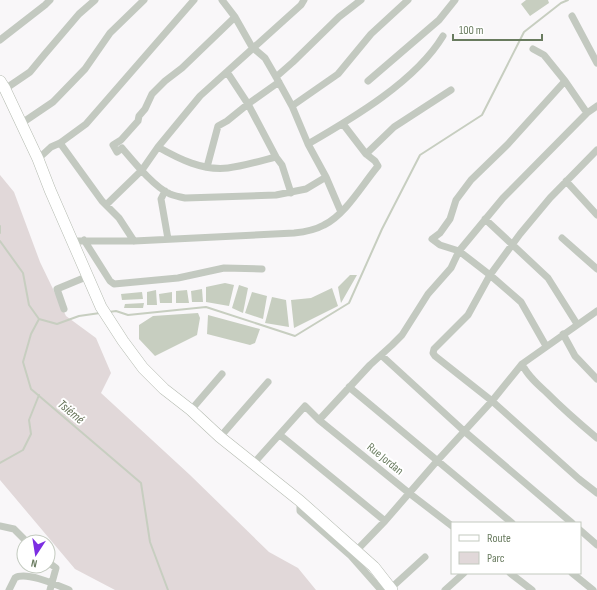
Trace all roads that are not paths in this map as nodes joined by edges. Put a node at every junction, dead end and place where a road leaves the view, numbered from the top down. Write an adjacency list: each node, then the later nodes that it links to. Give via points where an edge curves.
1 (50, 0): 13 (street)
2 (95, 0): 21 (street, via 79,14 30,72)
3 (144, 0): 27 (street, via 110,33 84,69 54,102)
4 (194, 0): 29 (street, via 86,124)
5 (222, 0): 11 (street)
6 (304, 0): 14 (street)
7 (361, 0): 18 (street, via 339,17)
8 (408, 0): 24 (street, via 371,34 338,74)
9 (455, 0): 19 (street, via 439,20)
10 (572, 16): 16 (street)
11 (235, 17): 14 (street); 37 (street, via 152,94 138,121 113,146 117,152 122,148)
12 (443, 36): 28 (street, via 436,48 406,79)
13 (0, 40)
14 (252, 47): 17 (street); 18 (street, via 266,58)
15 (533, 49): 20 (street, via 544,55)
16 (597, 63)
17 (227, 72): 23 (street); 31 (street, via 200,96)
18 (277, 79): 23 (street); 24 (street)
19 (368, 81)
20 (565, 81): 26 (street); 52 (street, via 508,144 471,180 456,200 450,219 432,239 440,245)
21 (3, 85): 27 (main road)
22 (451, 90): 33 (street, via 394,127)
23 (248, 104): 34 (street); 36 (street, via 218,126)
24 (292, 106): 30 (street)
25 (597, 106): 26 (street)
26 (587, 113): 45 (street)
27 (22, 123): 35 (main road)
28 (344, 124): 30 (street); 33 (street)
29 (60, 143): 35 (street, via 51,147); 42 (street)
30 (308, 144): 38 (street)
31 (158, 147): 36 (street); 37 (street)
32 (597, 150): 39 (street)
33 (366, 154): 43 (street, via 378,166)
34 (276, 157): 36 (street, via 226,168); 41 (street, via 282,165)
35 (38, 159): 49 (main road)
36 (207, 167)
37 (142, 170): 40 (street); 42 (street)
38 (326, 177): 41 (street, via 306,189); 43 (street)
39 (566, 181): 44 (street); 51 (street)
40 (165, 191): 41 (street, via 185,198); 47 (street, via 161,199)
41 (291, 193)
42 (106, 205): 50 (street, via 124,224)
43 (341, 212): 47 (street, via 325,225 304,232)
44 (597, 215)
45 (485, 219): 51 (street); 52 (street)
46 (562, 238): 54 (street)
47 (168, 239): 50 (street)
48 (84, 240): 49 (street); 50 (street); 53 (street, via 114,284 178,278 224,268)
49 (73, 241): 56 (main road)
50 (134, 241)
51 (512, 246): 55 (street); 59 (street, via 548,278)
52 (459, 251): 55 (street); 62 (street, via 451,268 428,294 402,335)
53 (262, 269)
54 (597, 269)
55 (490, 275): 61 (street, via 521,302); 68 (street, via 468,315 433,353)
56 (86, 277): 57 (street, via 57,289); 69 (main road, via 107,318 143,368)
57 (64, 309)
58 (596, 316): 59 (street)
59 (577, 324): 60 (street)
60 (563, 334): 61 (street); 65 (street, via 575,356)
61 (546, 346): 63 (street)
62 (382, 355): 67 (street); 71 (street)
63 (522, 364): 68 (street); 74 (street, via 538,384)
64 (222, 374): 69 (street)
65 (597, 379)
66 (268, 382): 73 (street)
67 (349, 387): 70 (street); 75 (street)
68 (492, 401): 71 (street); 78 (street)
69 (191, 410): 73 (main road)
70 (319, 420): 72 (street, Rue Jordan, via 305,406); 77 (street, Rue Jordan)
71 (464, 431): 75 (street); 82 (street)
72 (280, 435): 76 (street); 80 (street)
73 (220, 437): 76 (main road)
74 (597, 438)
75 (437, 461): 77 (street); 81 (street)
76 (253, 464): 79 (main road)
77 (409, 493): 80 (street); 83 (street, Rue Jordan)
78 (597, 493)
79 (300, 501): 88 (main road); 95 (street, via 300,511)
80 (385, 521): 88 (street)
81 (511, 522)
82 (571, 522)
83 (451, 525)
84 (0, 526): 86 (street, via 14,529)
85 (581, 531): 87 (street)
86 (19, 534)
87 (597, 545)
88 (356, 552): 95 (main road, via 374,567)
89 (425, 557): 95 (street)
90 (54, 574): 94 (street)
91 (463, 574): 99 (street)
92 (511, 574): 100 (street)
93 (573, 574): 101 (street)
94 (52, 582): 96 (street, via 20,575 13,580); 97 (street); 98 (street)
95 (388, 589)
96 (9, 590)
97 (50, 590)
98 (69, 590)
99 (445, 590)
100 (532, 590)
101 (593, 590)

